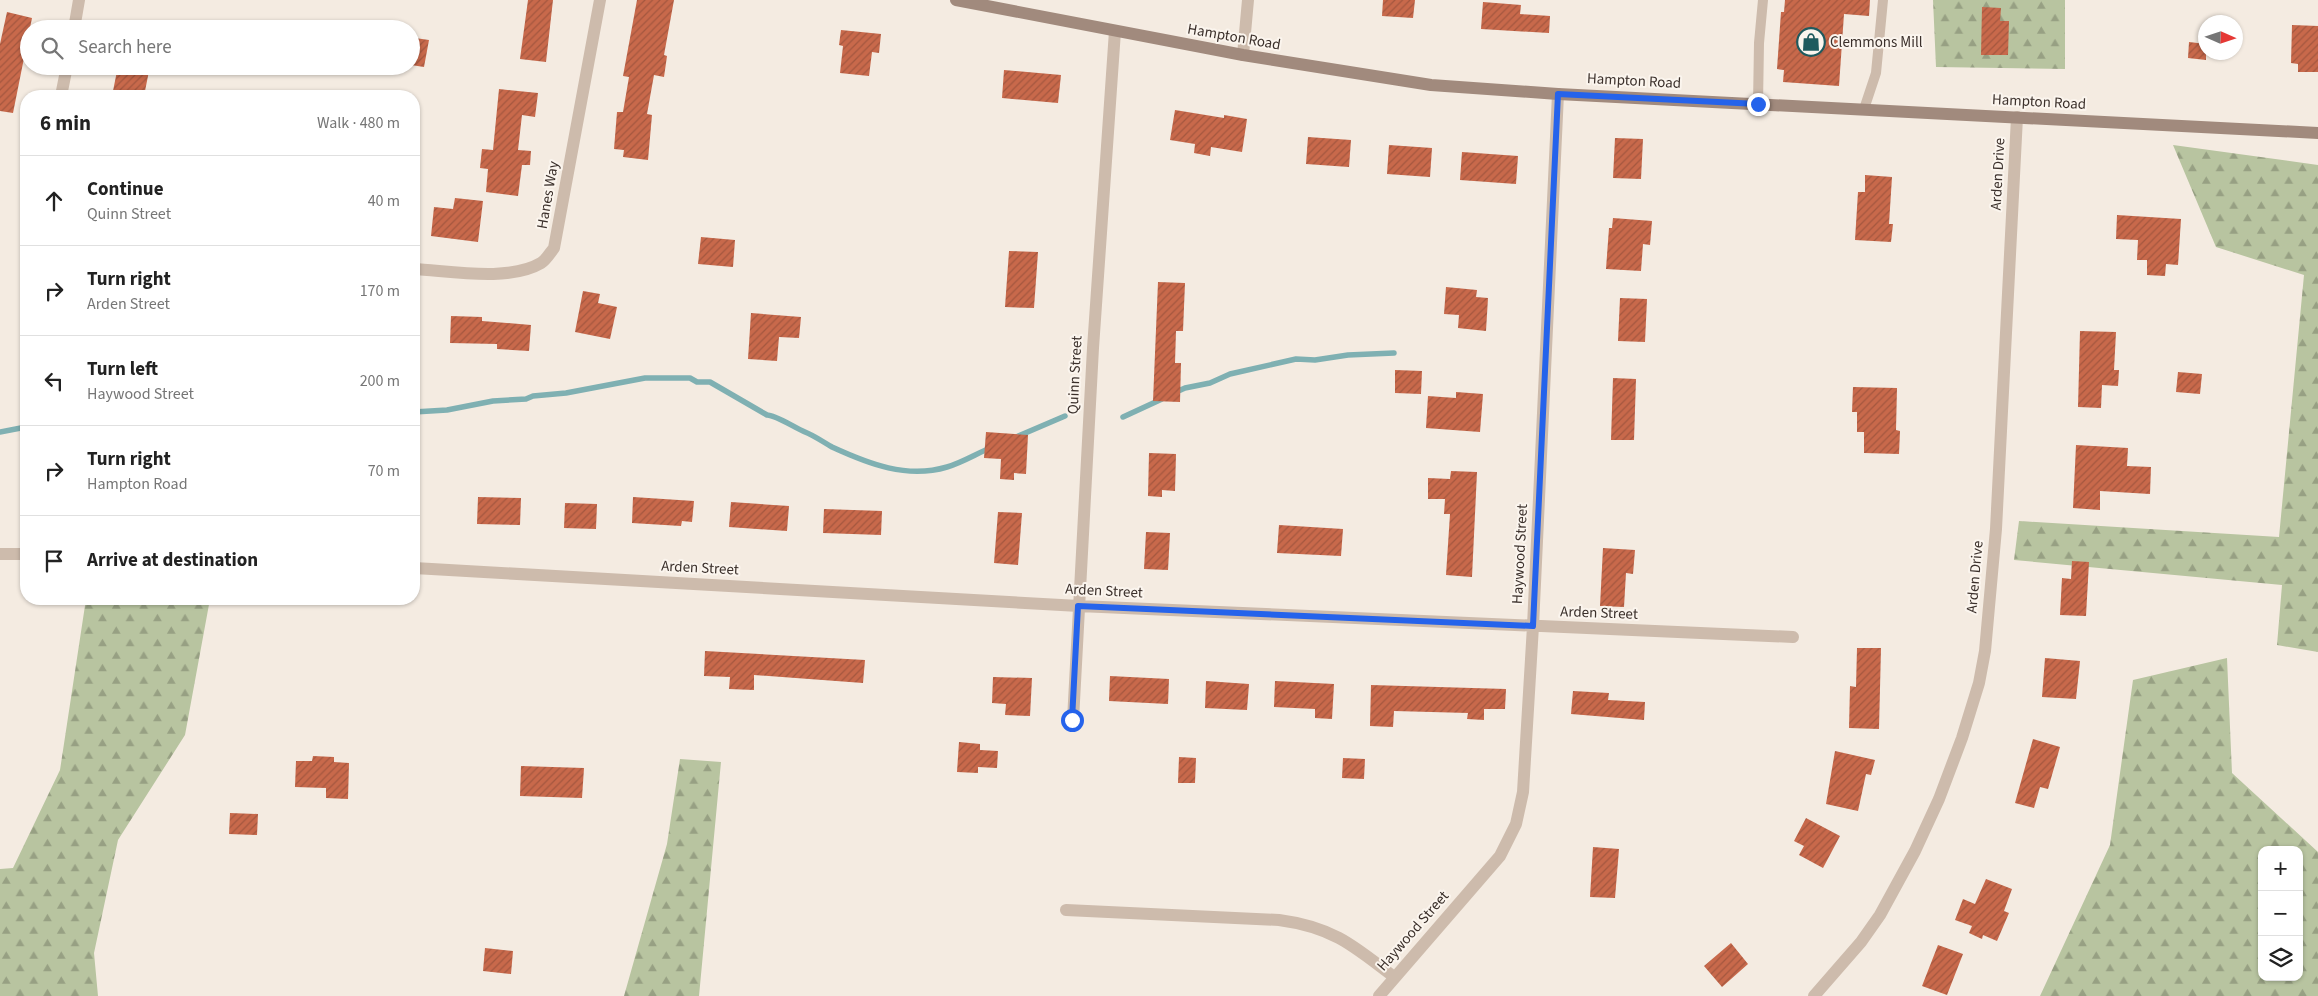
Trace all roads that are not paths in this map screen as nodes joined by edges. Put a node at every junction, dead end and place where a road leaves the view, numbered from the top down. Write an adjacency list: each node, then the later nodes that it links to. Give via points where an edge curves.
1 (79, 0): 7 (street)
2 (600, 0): 17 (street, Hanes Way, via 554,248 543,262 508,274)
3 (956, 0): 8 (main road, Hampton Road)
4 (1248, 0): 9 (street)
5 (1763, 0): 13 (lane)
6 (1883, 0): 14 (lane, via 1876,73)
7 (76, 20)
8 (1115, 31): 9 (main road, Hampton Road); 21 (street, Quinn Street)
9 (1243, 55): 12 (main road, Hampton Road, via 1431,85)
10 (65, 75): 11 (street)
11 (62, 90)
12 (1558, 94): 13 (main road, Hampton Road); 22 (street, Haywood Street)
13 (1758, 104): 14 (main road, Hampton Road)
14 (1864, 109): 15 (main road, Hampton Road)
15 (2018, 117): 16 (main road, Hampton Road); 28 (street, Arden Drive, via 1996,529 1979,683 1939,799 1915,850 1862,942)
16 (2318, 133)
17 (420, 269)
18 (0, 554): 19 (street)
19 (20, 554)
20 (420, 568): 21 (street, Arden Street)
21 (1078, 606): 22 (street, Arden Street); 24 (street, Quinn Street)
22 (1533, 626): 23 (street, Arden Street); 26 (street, Haywood Street, via 1523,792 1516,824 1500,856)
23 (1793, 637)
24 (1072, 720)
25 (1066, 910): 26 (street, via 1307,923 1353,945)
26 (1394, 977): 27 (street, Haywood Street)
27 (1378, 996)
28 (1814, 996)

